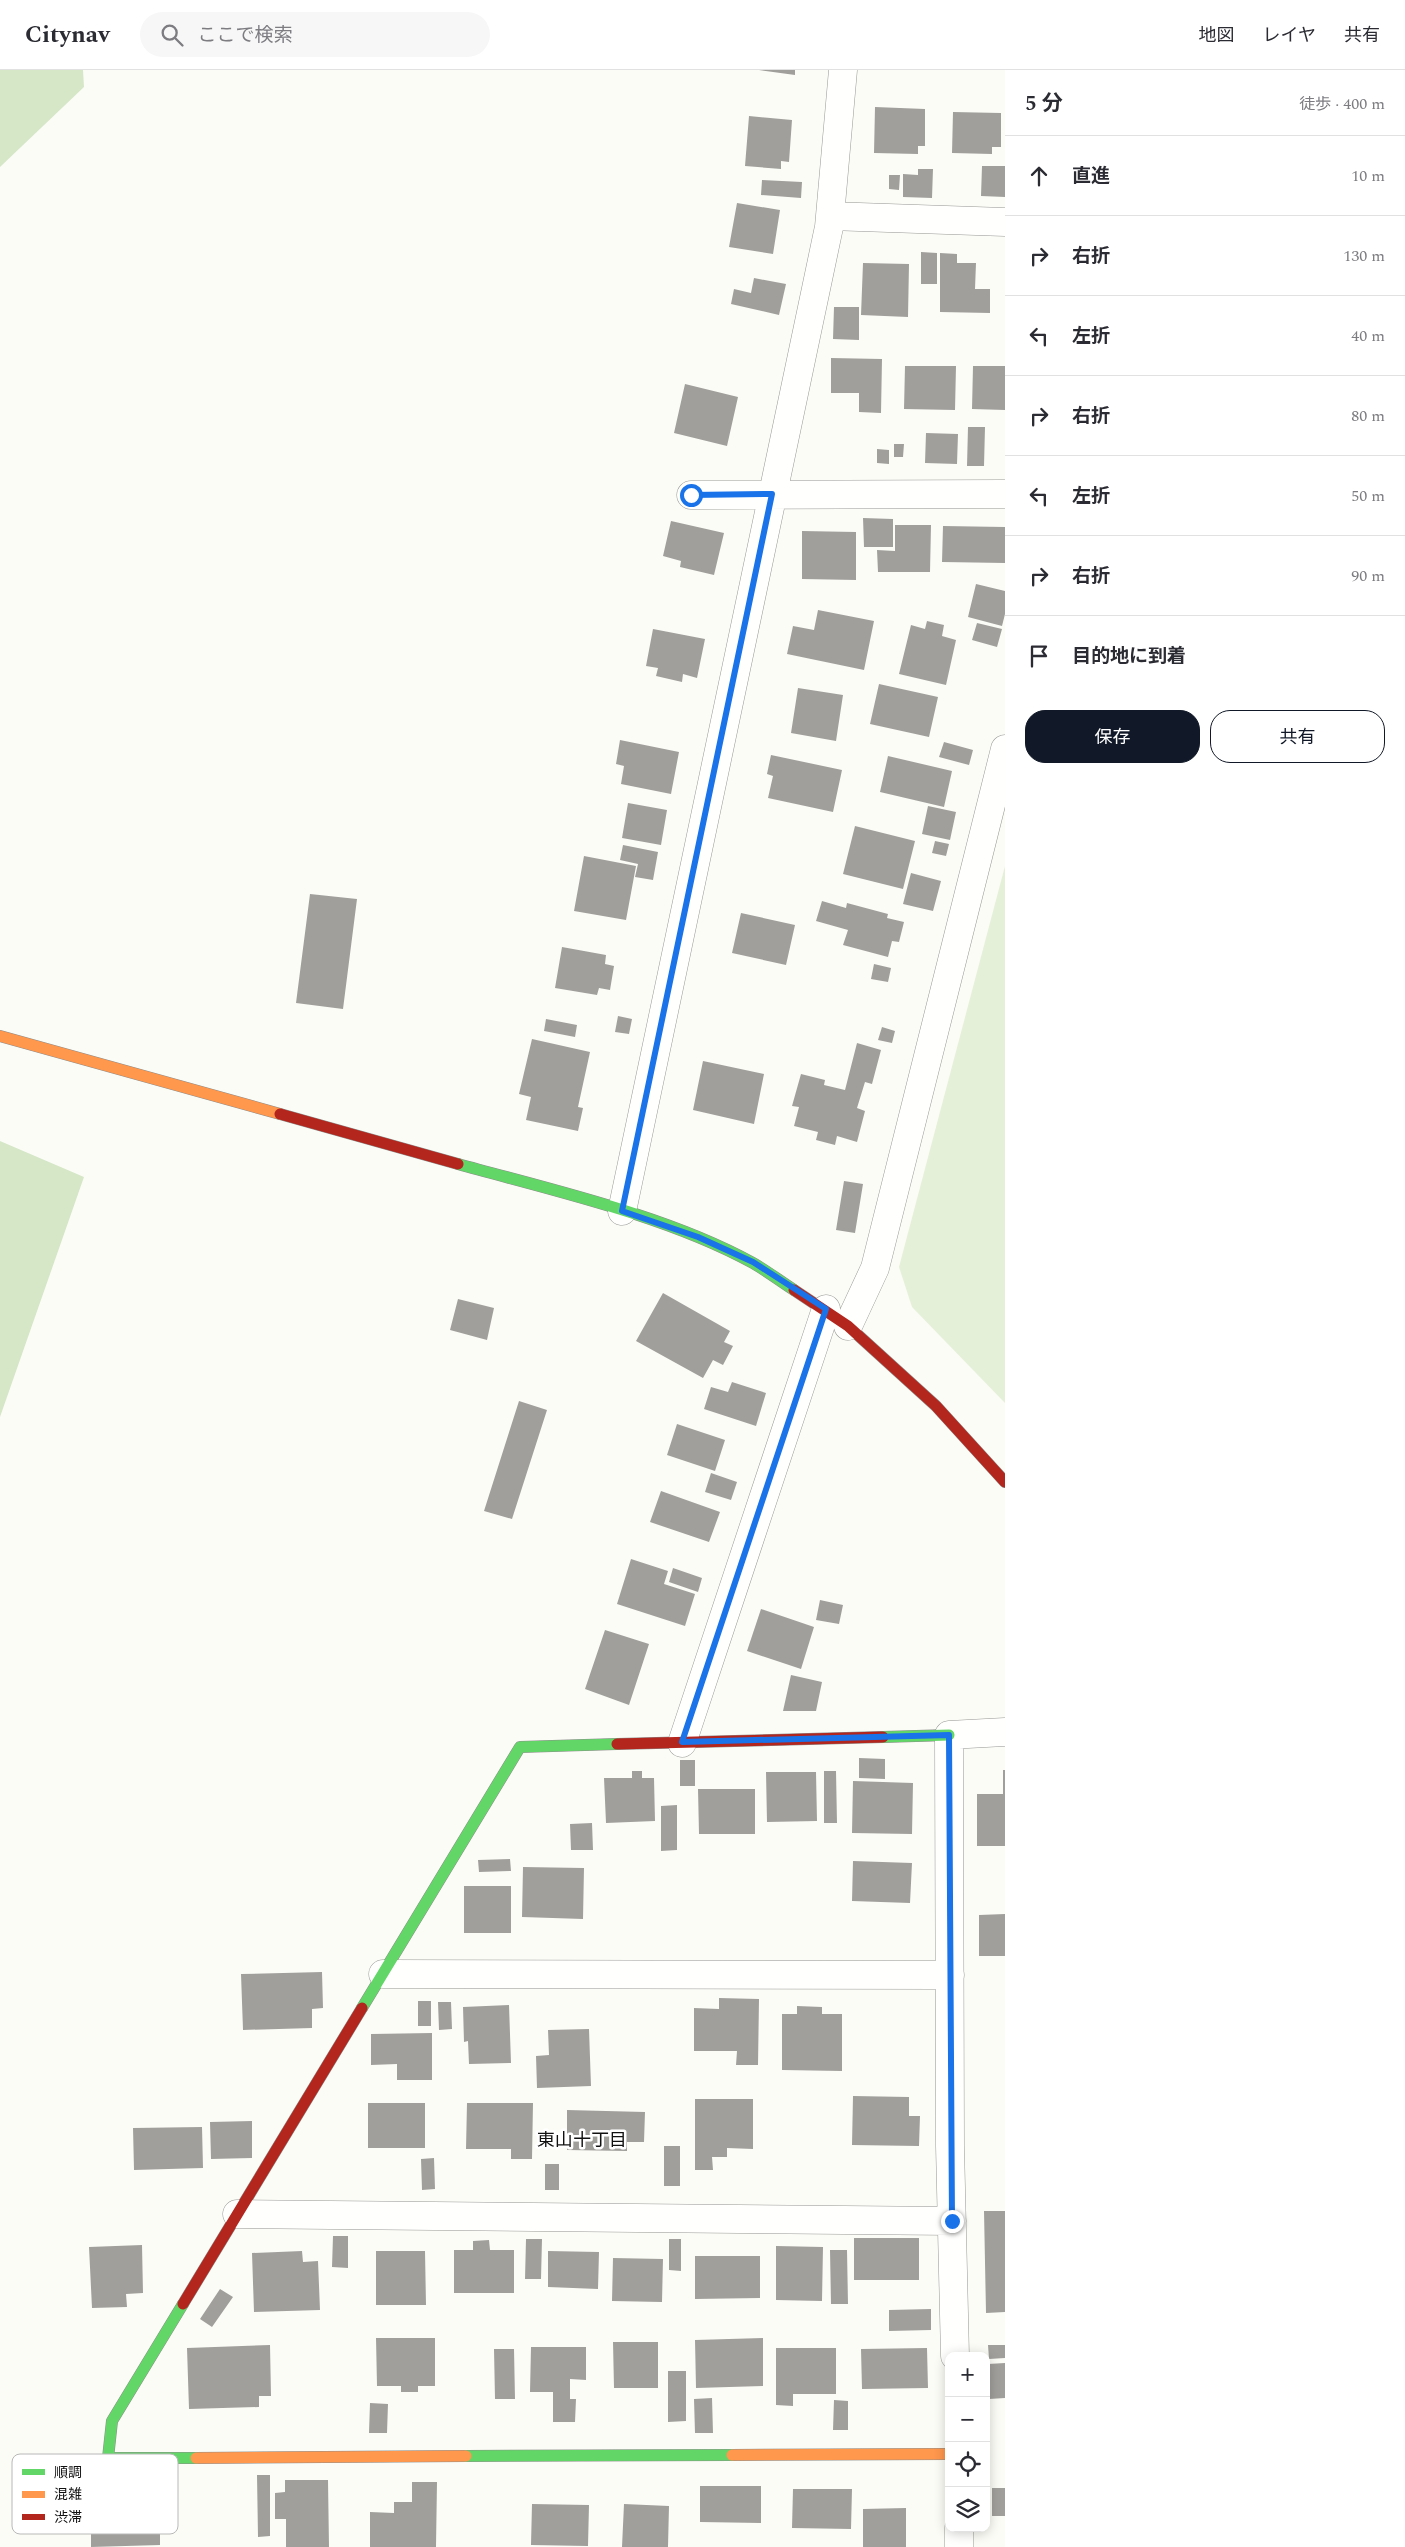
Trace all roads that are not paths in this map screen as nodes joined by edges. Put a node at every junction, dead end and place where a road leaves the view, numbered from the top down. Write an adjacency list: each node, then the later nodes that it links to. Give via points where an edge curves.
1 (843, 70): 2 (street)
2 (830, 216): 3 (street); 4 (street)
3 (1005, 222)
4 (772, 494): 5 (street); 6 (street); 9 (street)
5 (1005, 494)
6 (691, 495)
7 (1005, 749): 11 (street, via 875,1268)
8 (0, 1036): 9 (street)
9 (622, 1211): 10 (street, via 698,1237 753,1262)
10 (826, 1309): 11 (street); 15 (street)
11 (848, 1326): 12 (street, via 936,1406)
12 (1005, 1482)
13 (1005, 1732): 14 (street)
14 (949, 1735): 15 (street); 17 (street)
15 (682, 1742): 16 (street, via 520,1747)
16 (383, 1974): 17 (street); 18 (street)
17 (950, 1975): 19 (street)
18 (237, 2214): 19 (street); 21 (street, via 112,2422)
19 (952, 2221): 20 (street)
20 (955, 2352)
21 (108, 2454)
22 (945, 2454): 23 (street)
23 (178, 2458)
24 (959, 2532): 25 (street)
25 (959, 2547)

